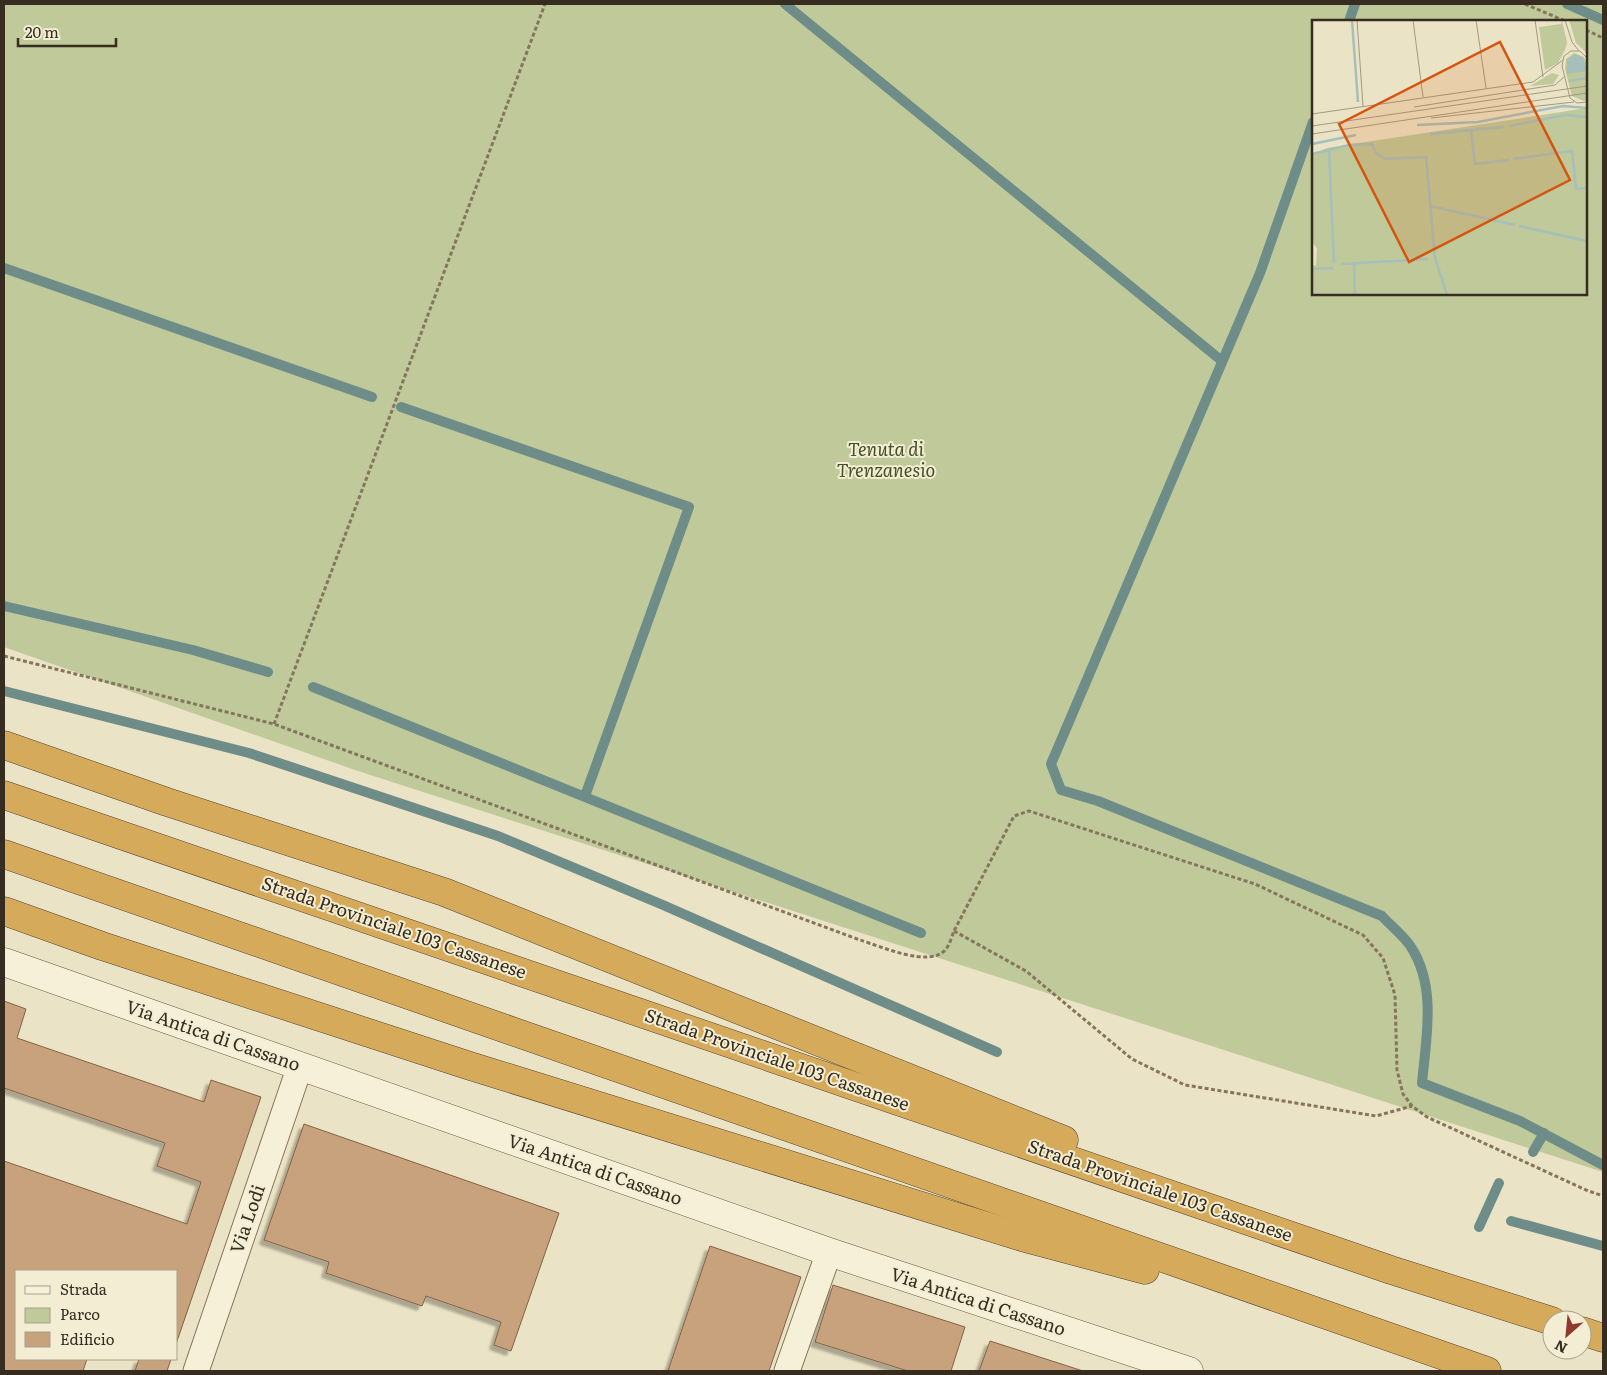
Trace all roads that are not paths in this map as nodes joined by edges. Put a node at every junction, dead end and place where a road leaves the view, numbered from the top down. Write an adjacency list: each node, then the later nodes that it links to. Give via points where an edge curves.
1 (4, 745): 8 (highway, via 166,802 444,892)
2 (4, 795): 8 (highway, Strada Provinciale 103 Cassanese)
3 (4, 854): 10 (highway)
4 (4, 912): 10 (highway, via 467,1065 1025,1238)
5 (4, 962): 6 (main road, Via Antica di Cassano)
6 (300, 1066): 7 (main road, Via Antica di Cassano); 11 (street, Via Lodi)
7 (829, 1252): 12 (street); 13 (main road, Via Antica di Cassano)
8 (1391, 1270): 9 (highway, Strada Provinciale 103 Cassanese)
9 (1542, 1318)
10 (1351, 1324): 14 (highway)
11 (196, 1371)
12 (787, 1371)
13 (1189, 1371)
14 (1487, 1371)

